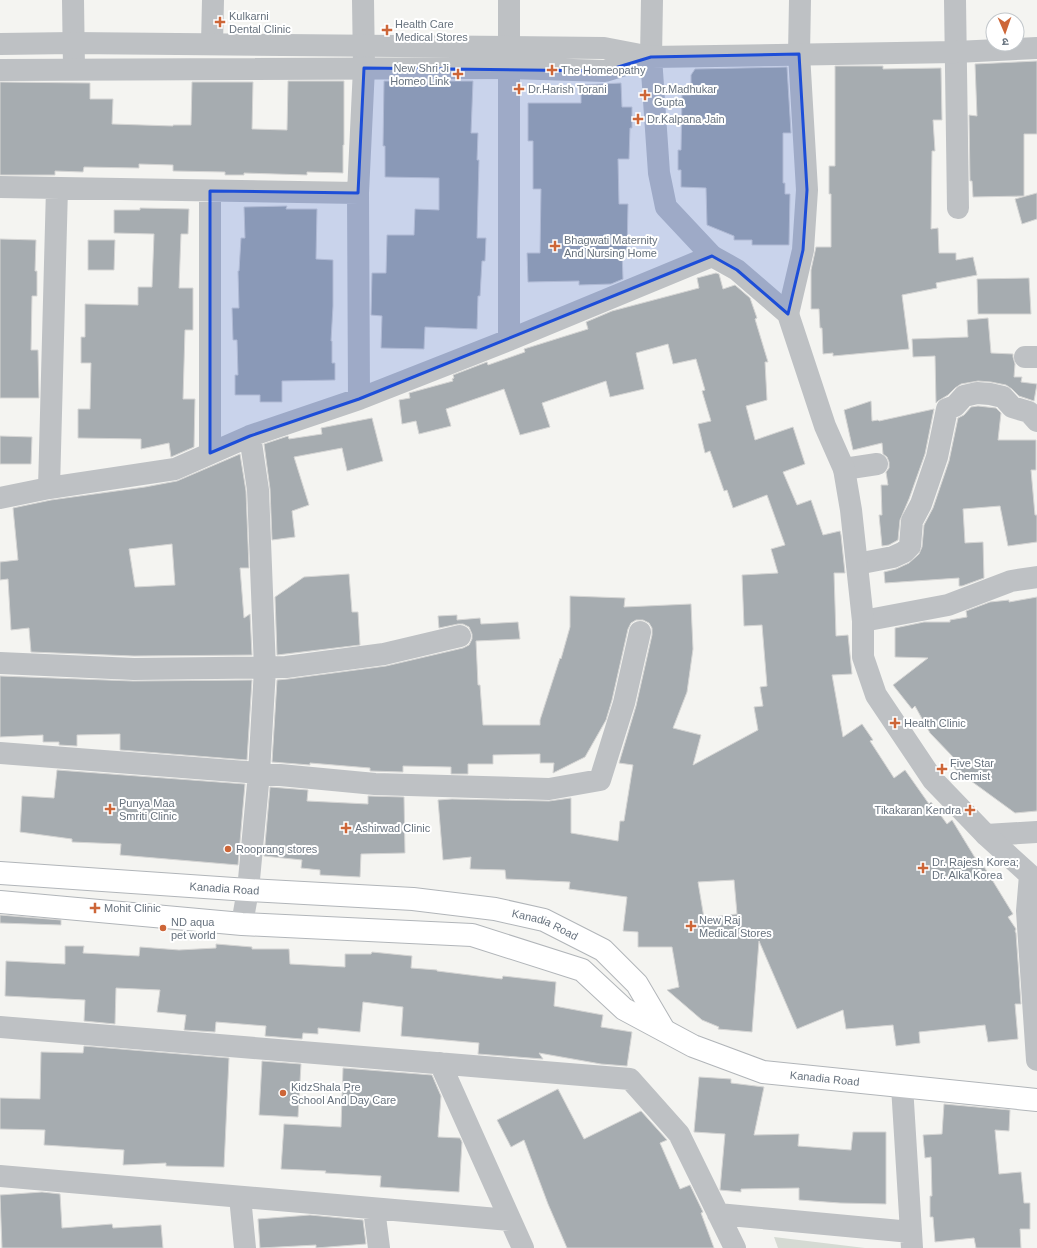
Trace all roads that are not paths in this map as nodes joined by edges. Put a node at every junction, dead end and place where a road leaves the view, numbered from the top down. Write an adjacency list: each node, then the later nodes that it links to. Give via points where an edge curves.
1 (73, 0): 8 (street)
2 (212, 0): 10 (street)
3 (363, 0): 11 (street)
4 (509, 0): 15 (street)
5 (652, 0): 16 (street)
6 (800, 0): 14 (street)
7 (956, 0): 13 (street)
8 (73, 43): 9 (street); 10 (street); 18 (street)
9 (0, 44)
10 (212, 44): 11 (street)
11 (363, 46): 15 (street); 17 (street)
12 (1037, 48): 13 (street)
13 (956, 52): 14 (street); 24 (street)
14 (799, 54): 16 (street); 26 (street, via 807,190 804,250)
15 (509, 57): 16 (street, via 604,48); 17 (street); 27 (street)
16 (651, 57): 25 (street, via 659,173 666,207)
17 (364, 68): 18 (street); 23 (street)
18 (74, 69): 19 (street)
19 (0, 70)
20 (0, 187): 21 (street)
21 (57, 188): 22 (street); 34 (street)
22 (210, 190): 23 (street); 31 (street)
23 (358, 193): 28 (street)
24 (958, 208)
25 (712, 256): 26 (street, via 737,270); 27 (street)
26 (788, 314): 33 (street, via 825,426)
27 (509, 340): 28 (street)
28 (359, 399): 30 (street)
29 (1037, 421): 36 (street, via 1029,412 1012,407 1003,397 977,393 964,396 955,406 947,409 937,457 912,522 910,546 893,557)
30 (250, 436): 31 (street); 42 (street, via 258,490)
31 (210, 453): 34 (street, via 175,469)
32 (877, 464): 33 (street)
33 (844, 469): 36 (street)
34 (50, 488): 35 (street)
35 (0, 498)
36 (857, 564): 38 (street)
37 (1037, 577): 38 (street, via 1011,581 948,605)
38 (863, 621): 46 (street, via 863,657 876,695 933,780)
39 (640, 632): 44 (street, via 624,703 600,780 549,789 375,784)
40 (460, 636): 42 (street, via 384,654)
41 (0, 663): 42 (street, via 134,669)
42 (265, 668): 44 (street)
43 (0, 753): 44 (street)
44 (259, 773): 49 (street)
45 (1037, 832): 46 (street)
46 (986, 835): 48 (street)
47 (0, 873): 49 (main road, Kanadia Road)
48 (1034, 880): 54 (street, via 1027,911)
49 (248, 890): 51 (street); 53 (main road, Kanadia Road, via 413,899 495,910 544,920 603,950 637,984)
50 (0, 902): 51 (main road)
51 (242, 924): 53 (main road, via 472,935 582,970 624,1009)
52 (0, 1027): 55 (street)
53 (664, 1031): 56 (main road, Kanadia Road, via 693,1046 763,1072)
54 (1037, 1060)
55 (440, 1063): 61 (street, via 630,1079 679,1134); 62 (street)
56 (902, 1086): 57 (main road, Kanadia Road); 63 (street)
57 (1037, 1100)
58 (0, 1176): 59 (street)
59 (240, 1197): 60 (street); 64 (street)
60 (374, 1209): 62 (street); 65 (street)
61 (718, 1214): 63 (street); 67 (street)
62 (510, 1220): 66 (street)
63 (912, 1240)
64 (245, 1248)
65 (379, 1248)
66 (523, 1248)
67 (735, 1248)

